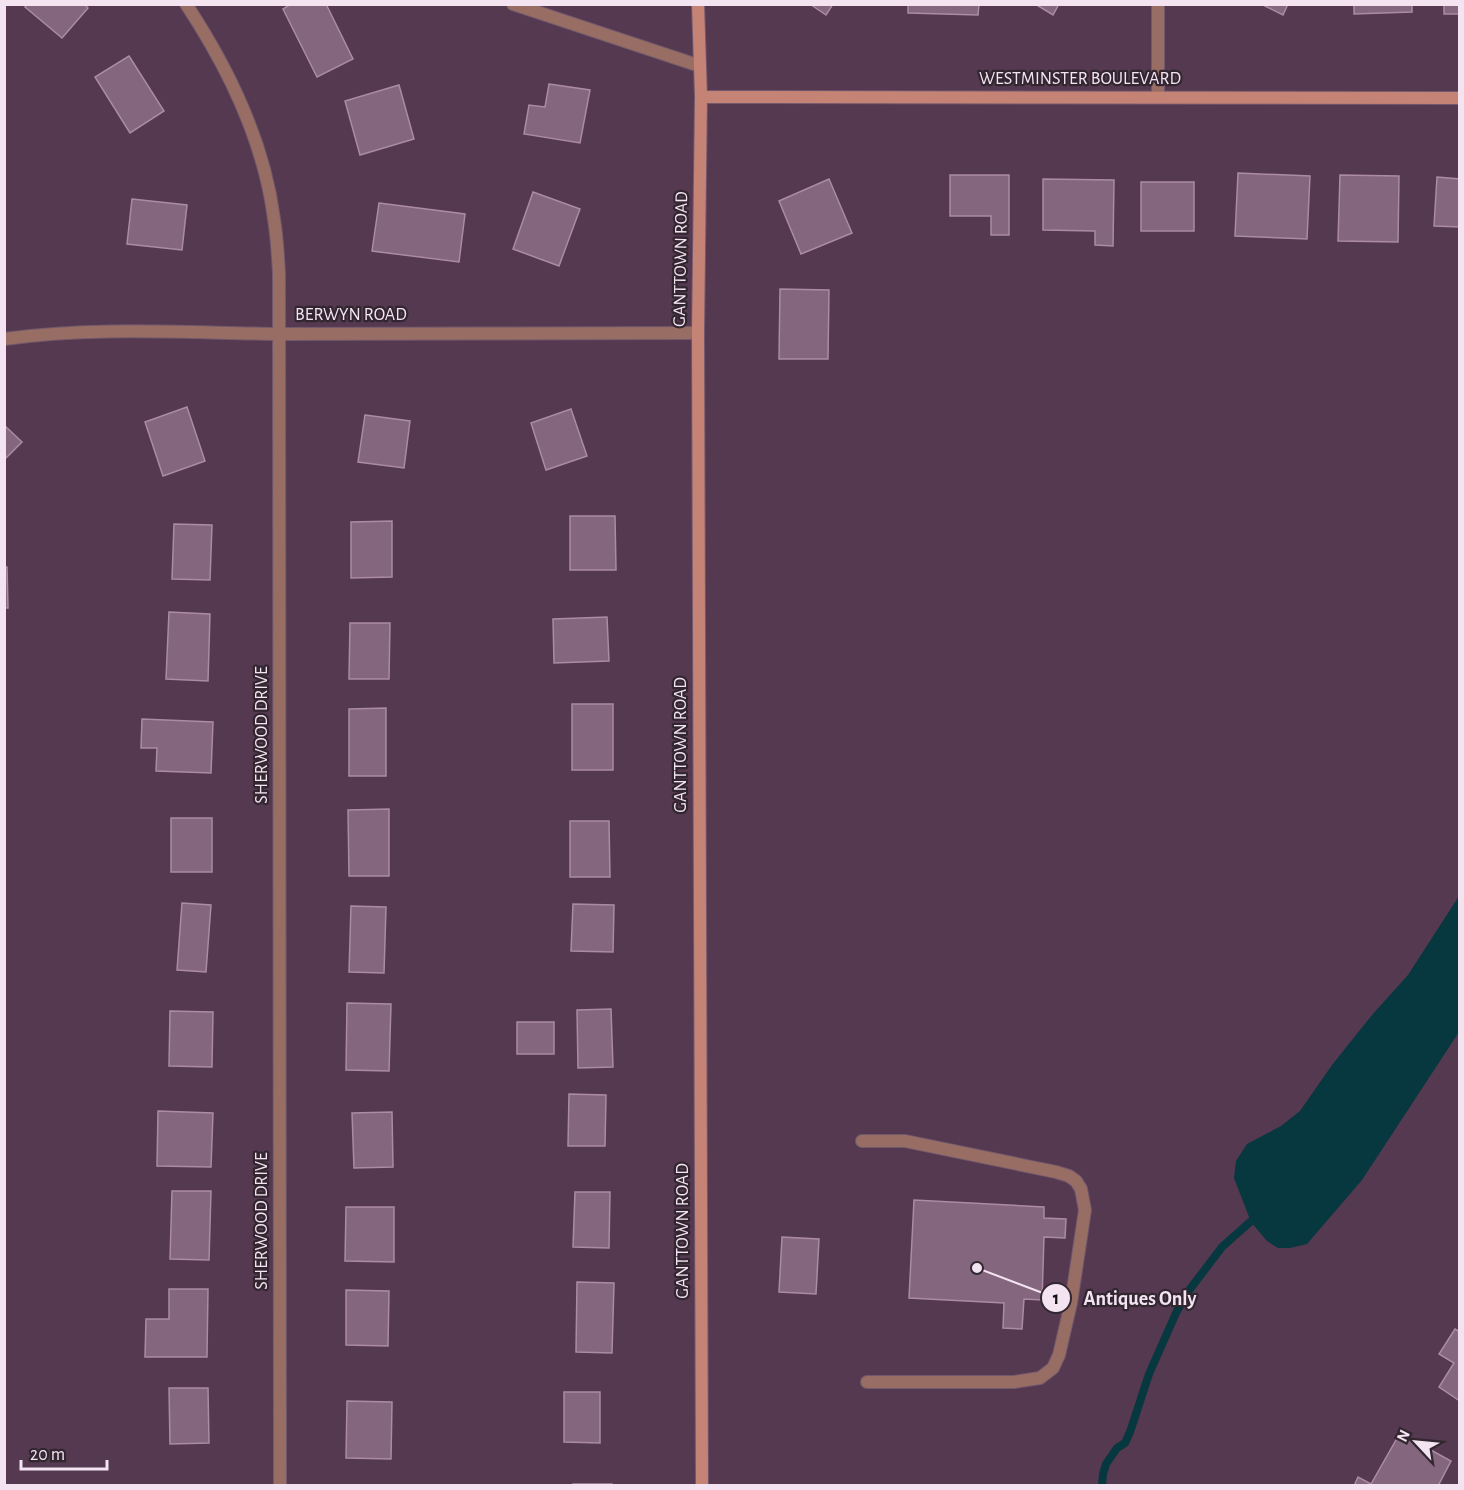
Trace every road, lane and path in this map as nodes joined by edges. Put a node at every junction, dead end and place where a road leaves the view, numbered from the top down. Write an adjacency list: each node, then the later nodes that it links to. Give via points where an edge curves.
1 (186, 4): 10 (street, SHERWOOD DRIVE, via 234,88 265,172 274,218)
2 (513, 4): 5 (street)
3 (698, 4): 5 (street, GANTTOWN ROAD)
4 (1158, 4): 7 (street)
5 (700, 66): 6 (street, GANTTOWN ROAD)
6 (701, 97): 7 (street, WESTMINSTER BOULEVARD); 9 (street, GANTTOWN ROAD)
7 (1158, 97): 8 (street, WESTMINSTER BOULEVARD)
8 (1460, 98)
9 (698, 333): 10 (street, BERWYN ROAD); 15 (street, GANTTOWN ROAD)
10 (280, 334): 11 (street, BERWYN ROAD, via 86,332); 14 (street, SHERWOOD DRIVE)
11 (4, 339)
12 (862, 1141): 13 (street, via 905,1141 1069,1176 1082,1189 1085,1210 1071,1304 1053,1368 1040,1378 1014,1382)
13 (867, 1382)
14 (280, 1485)
15 (702, 1485)

